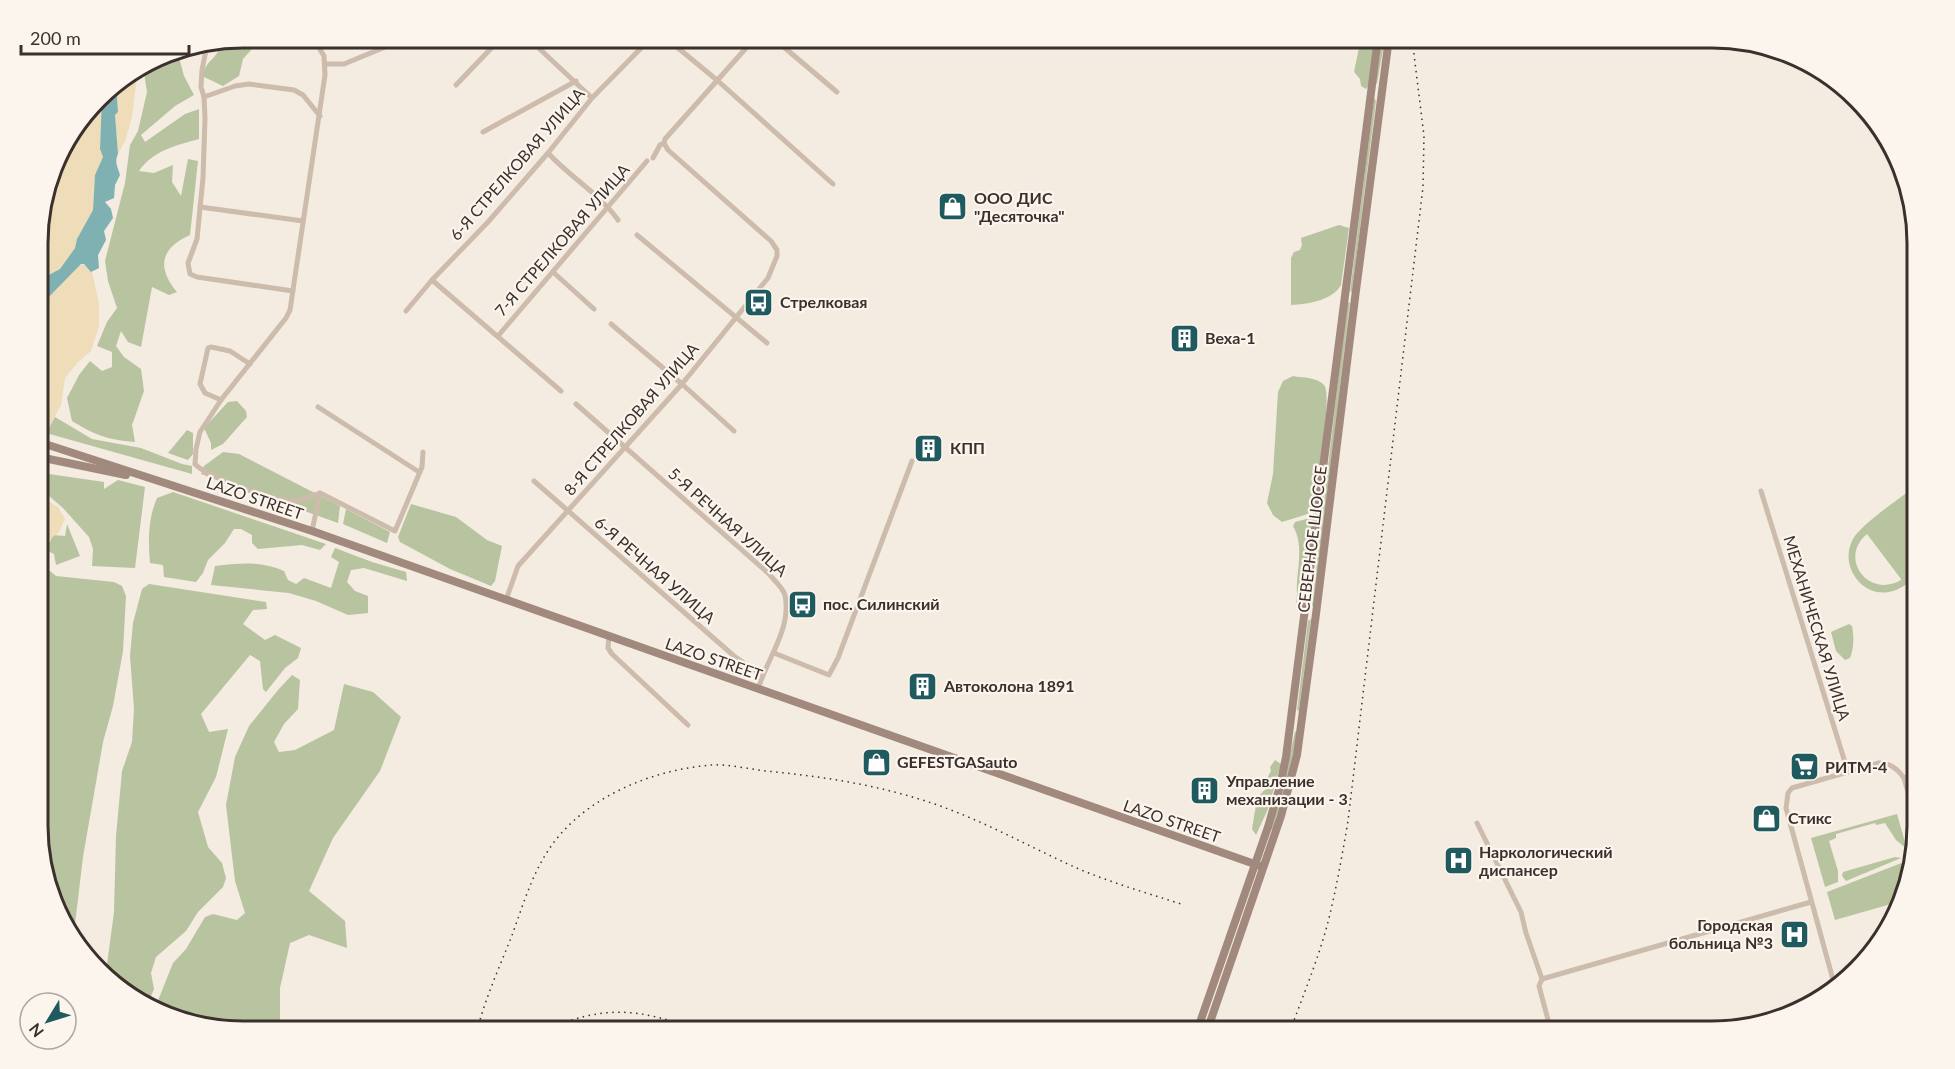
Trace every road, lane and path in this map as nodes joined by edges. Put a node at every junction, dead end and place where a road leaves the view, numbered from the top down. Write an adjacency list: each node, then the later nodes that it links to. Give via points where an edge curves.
1 (319, 48): 12 (street)
2 (383, 48): 12 (street, via 344,64)
3 (491, 48): 15 (street)
4 (539, 48): 13 (street)
5 (641, 48): 20 (street, 6-Я СТРЕЛКОВАЯ УЛИЦА)
6 (677, 48): 14 (street)
7 (746, 48): 14 (street, 7-Я СТРЕЛКОВАЯ УЛИЦА)
8 (785, 48): 16 (street)
9 (1377, 48): 17 (main road, СЕВЕРНОЕ ШОССЕ)
10 (1388, 48): 18 (main road, СЕВЕРНОЕ ШОССЕ)
11 (205, 52): 19 (street, via 201,70)
12 (326, 64): 21 (street)
13 (576, 81): 20 (street); 22 (street)
14 (718, 81): 23 (street, 7-Я СТРЕЛКОВАЯ УЛИЦА); 27 (street)
15 (456, 85)
16 (837, 92)
17 (1371, 92): 18 (main road); 36 (main road, СЕВЕРНОЕ ШОССЕ)
18 (1381, 93): 37 (main road, СЕВЕРНОЕ ШОССЕ)
19 (204, 98): 21 (street, via 249,84 294,90); 28 (street)
20 (592, 98): 24 (street, 6-Я СТРЕЛКОВАЯ УЛИЦА)
21 (320, 116): 31 (street)
22 (483, 132)
23 (664, 143): 25 (street, 7-Я СТРЕЛКОВАЯ УЛИЦА); 40 (street, 8-Я СТРЕЛКОВАЯ УЛИЦА, via 777,250 768,278)
24 (548, 153): 29 (street); 34 (street, 6-Я СТРЕЛКОВАЯ УЛИЦА)
25 (653, 158)
26 (647, 161): 29 (street, 7-Я СТРЕЛКОВАЯ УЛИЦА)
27 (833, 184)
28 (200, 207): 31 (street); 35 (street, via 197,239 188,263 190,274)
29 (610, 207): 30 (street); 33 (street, 7-Я СТРЕЛКОВАЯ УЛИЦА)
30 (618, 220)
31 (303, 221): 35 (street)
32 (637, 235): 40 (street)
33 (553, 272): 38 (street); 42 (street, 7-Я СТРЕЛКОВАЯ УЛИЦА)
34 (432, 280): 39 (street, 6-Я СТРЕЛКОВАЯ УЛИЦА); 42 (street)
35 (293, 291): 44 (street, via 286,318)
36 (1345, 297): 37 (main road); 64 (main road, СЕВЕРНОЕ ШОССЕ)
37 (1355, 298): 65 (main road, СЕВЕРНОЕ ШОССЕ)
38 (594, 309)
39 (406, 311)
40 (736, 317): 43 (street); 45 (street, 8-Я СТРЕЛКОВАЯ УЛИЦА)
41 (610, 324): 45 (street)
42 (498, 336): 46 (street)
43 (766, 343)
44 (250, 364): 47 (street); 47 (street, via 230,351 208,348 200,384 205,393)
45 (682, 384): 50 (street); 52 (street, 8-Я СТРЕЛКОВАЯ УЛИЦА)
46 (561, 391)
47 (221, 400): 60 (street, via 200,432 197,467 270,496 293,501)
48 (576, 404): 52 (street, 5-Я РЕЧНАЯ УЛИЦА)
49 (318, 407): 56 (street)
50 (734, 431)
51 (48, 444): 57 (main road, LAZO STREET)
52 (625, 447): 61 (street, 8-Я СТРЕЛКОВАЯ УЛИЦА); 67 (street, 5-Я РЕЧНАЯ УЛИЦА, via 768,573 785,593 786,617)
53 (423, 452): 56 (street)
54 (48, 459): 57 (main road, LAZO STREET)
55 (912, 461): 67 (street, via 829,675)
56 (419, 472): 60 (street, via 395,531)
57 (154, 480): 62 (main road, LAZO STREET)
58 (534, 482): 61 (street, 6-Я РЕЧНАЯ УЛИЦА)
59 (1761, 491): 73 (street, МЕХАНИЧЕСКАЯ УЛИЦА)
60 (320, 494): 62 (street)
61 (567, 511): 63 (street, 8-Я СТРЕЛКОВАЯ УЛИЦА, via 519,566); 68 (street, 6-Я РЕЧНАЯ УЛИЦА)
62 (312, 531): 63 (main road, LAZO STREET)
63 (506, 600): 66 (main road, LAZO STREET)
64 (1305, 614): 65 (main road); 70 (main road, СЕВЕРНОЕ ШОССЕ)
65 (1316, 614): 71 (main road, СЕВЕРНОЕ ШОССЕ)
66 (609, 636): 69 (main road, LAZO STREET); 72 (street, via 612,654)
67 (774, 653): 68 (street, 5-Я РЕЧНАЯ УЛИЦА)
68 (761, 675): 69 (street, 5-Я РЕЧНАЯ УЛИЦА)
69 (758, 688): 79 (main road, LAZO STREET)
70 (1291, 722): 71 (main road); 78 (main road, СЕВЕРНОЕ ШОССЕ)
71 (1302, 724): 78 (main road, СЕВЕРНОЕ ШОССЕ, via 1289,788)
72 (688, 725)
73 (1848, 772): 75 (street, via 1885,763 1899,770); 80 (street, via 1792,788 1788,793 1786,808)
74 (1907, 777): 75 (street)
75 (1904, 778): 76 (street)
76 (1907, 789)
77 (1477, 823): 82 (street, via 1521,912)
78 (1266, 845): 79 (main road, СЕВЕРНОЕ ШОССЕ)
79 (1259, 866): 81 (main road, СЕВЕРНОЕ ШОССЕ)
80 (1811, 902): 82 (street); 83 (street)
81 (1229, 952): 84 (main road, СЕВЕРНОЕ ШОССЕ); 85 (main road, СЕВЕРНОЕ ШОССЕ)
82 (1542, 979): 86 (street, via 1539,986)
83 (1833, 979)
84 (1201, 1021)
85 (1210, 1021)
86 (1548, 1021)

